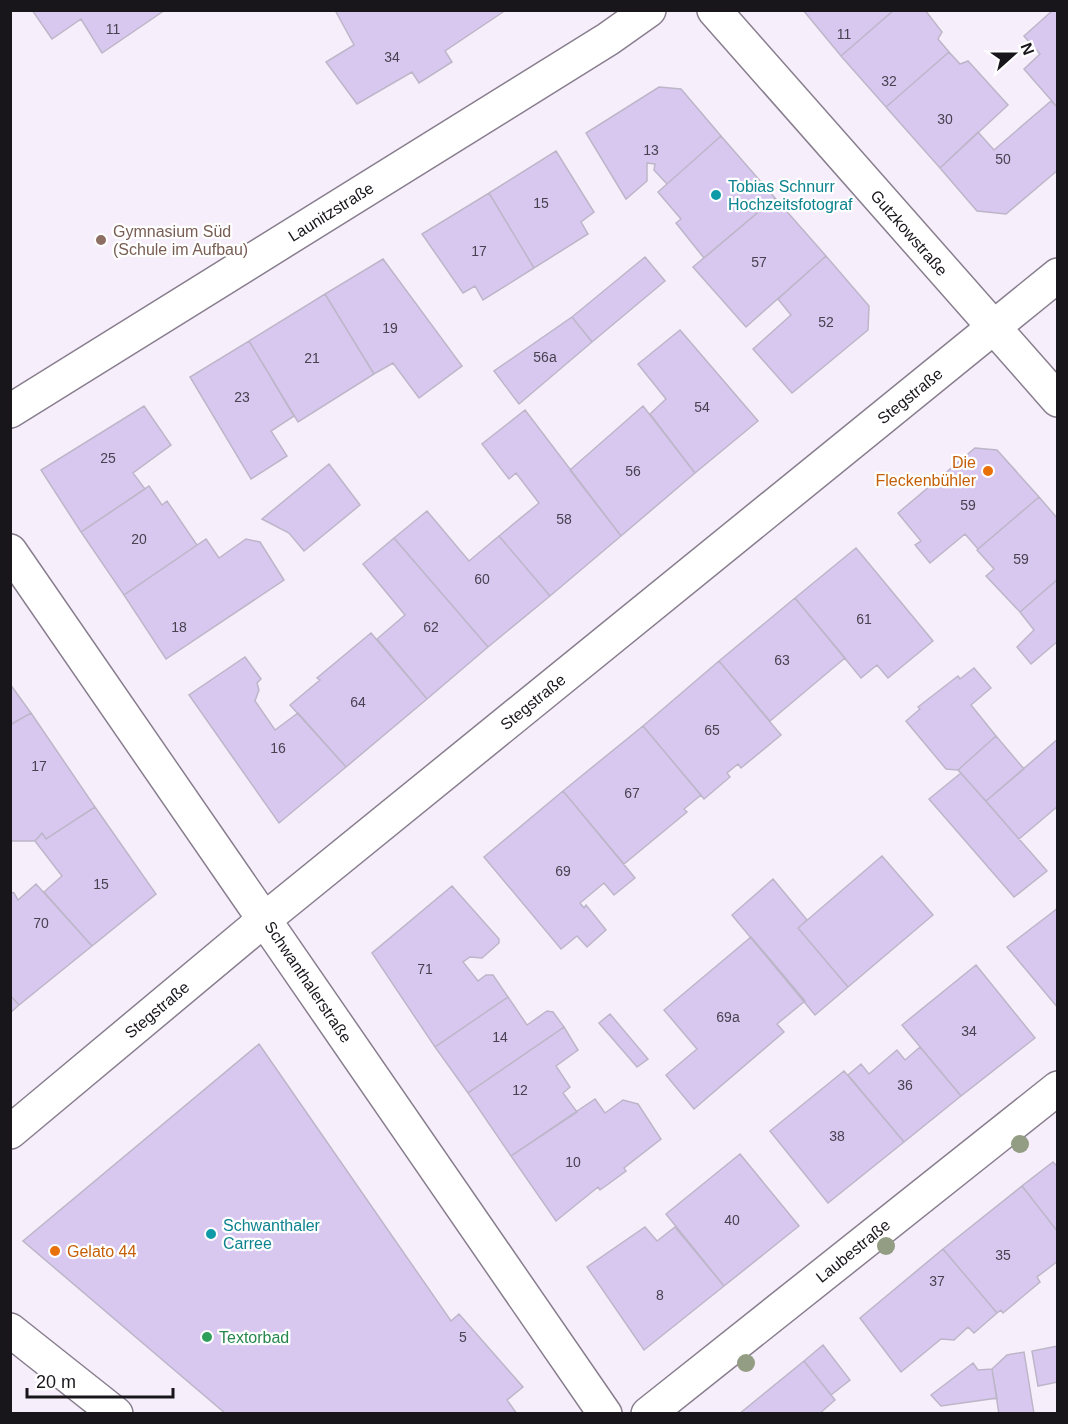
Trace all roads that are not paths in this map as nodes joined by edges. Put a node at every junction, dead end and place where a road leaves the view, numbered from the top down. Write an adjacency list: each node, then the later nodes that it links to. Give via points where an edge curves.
1 (649, 10): 6 (street, Launitzstraße)
2 (714, 10): 4 (street, Gutzkowstraße)
3 (1058, 275): 4 (street, Stegstraße)
4 (993, 329): 5 (street, Gutzkowstraße); 8 (street, Stegstraße)
5 (1058, 400)
6 (10, 411)
7 (10, 551): 8 (street, Schwanthalerstraße)
8 (265, 919): 10 (street, Stegstraße); 13 (street, Schwanthalerstraße)
9 (1058, 1088): 14 (street, Laubestraße)
10 (10, 1132)
11 (10, 1330): 12 (street)
12 (116, 1413)
13 (605, 1413)
14 (648, 1413)

